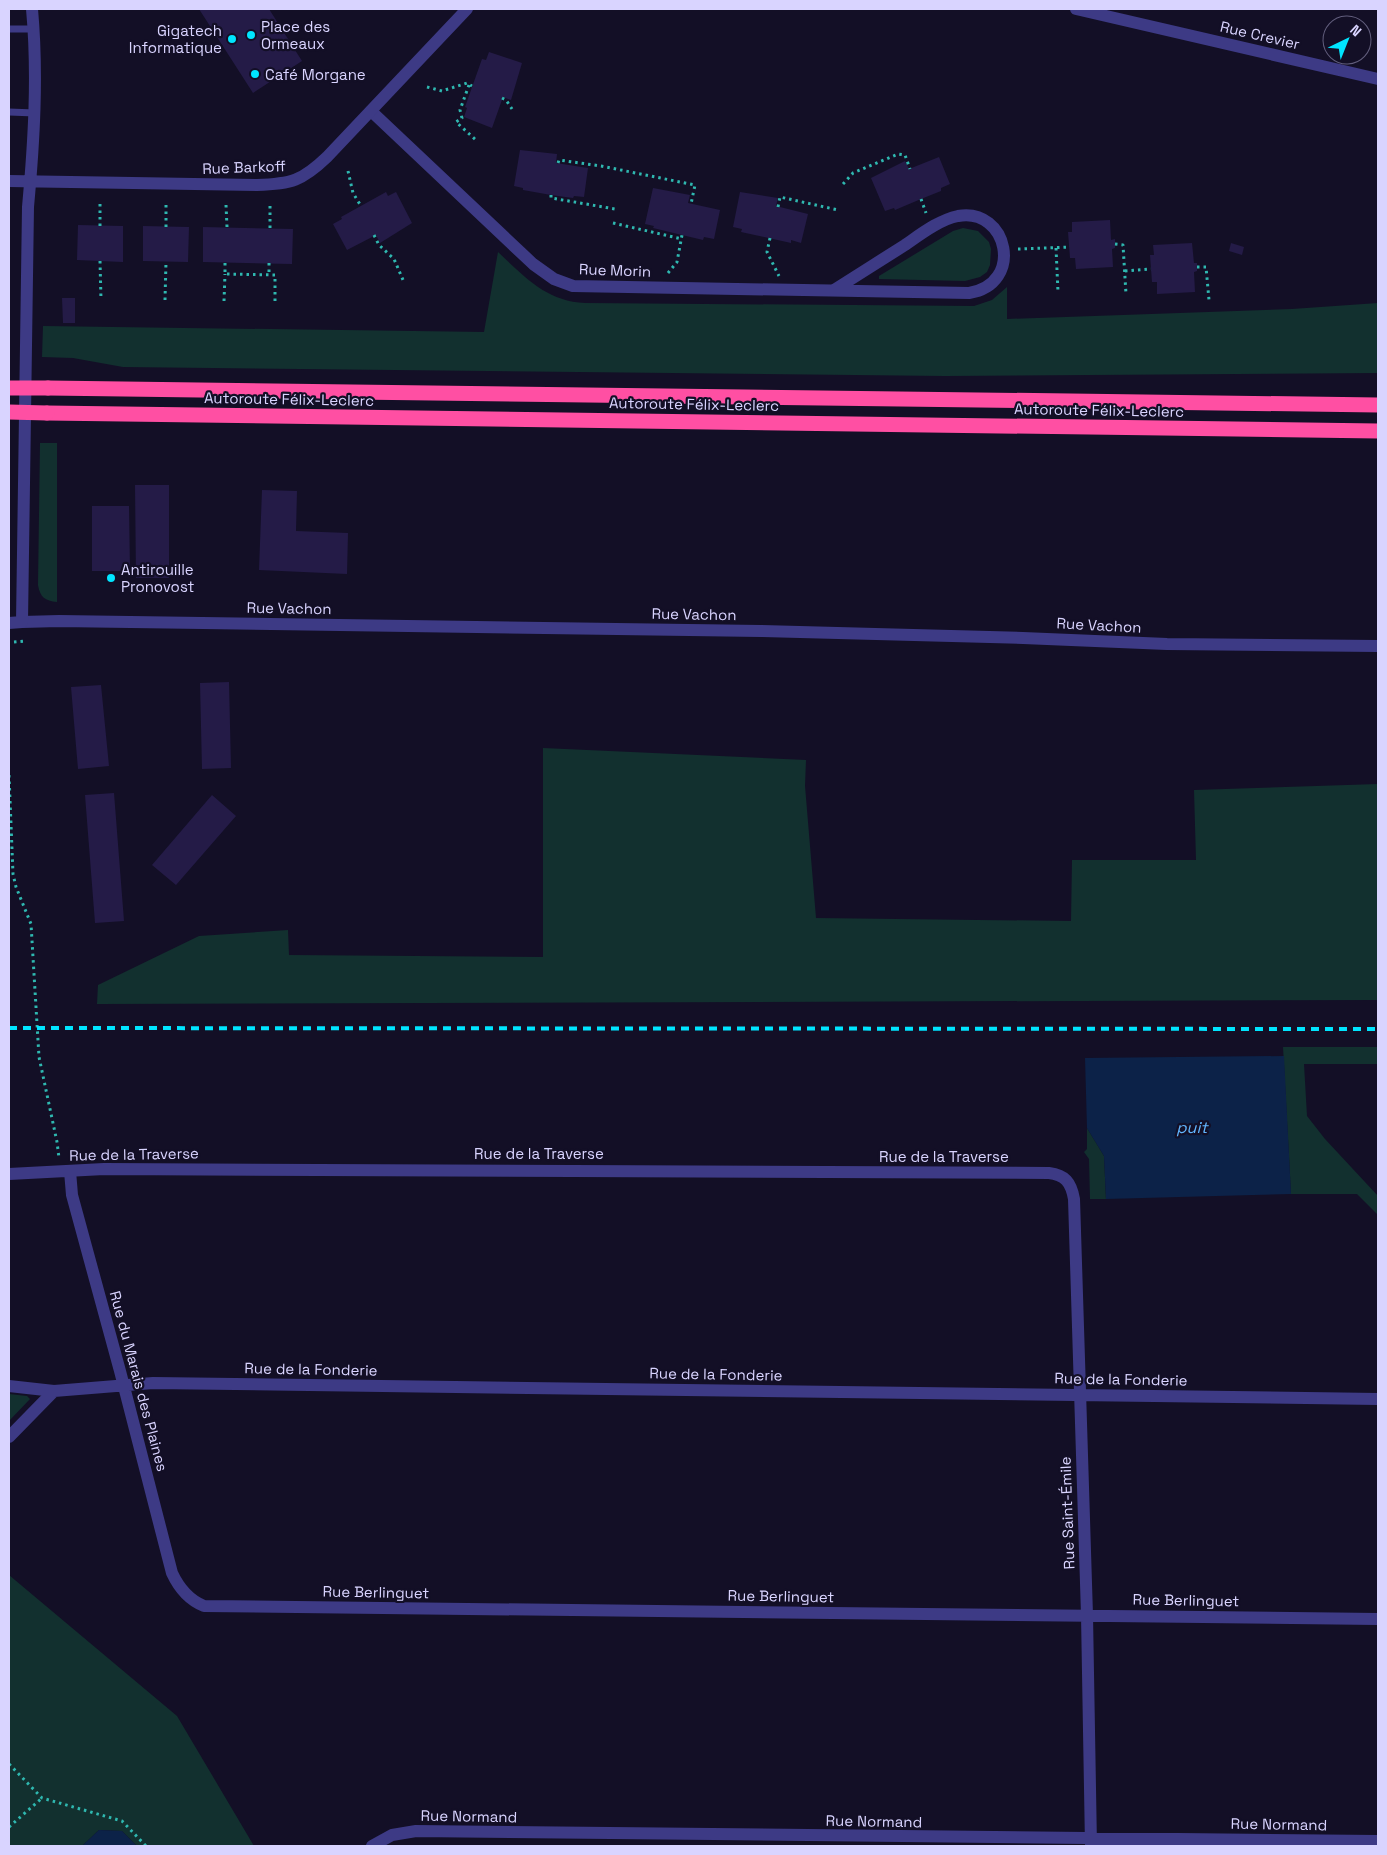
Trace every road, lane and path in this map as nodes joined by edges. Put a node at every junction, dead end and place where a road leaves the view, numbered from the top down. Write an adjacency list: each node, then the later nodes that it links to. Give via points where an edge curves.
1 (32, 9): 5 (street)
2 (467, 9): 10 (street, Rue Barkoff)
3 (1076, 9): 6 (street, Rue Crevier)
4 (9, 29): 5 (lane)
5 (34, 29): 12 (street)
6 (1378, 79)
7 (427, 86): 13 (path, via 442,91 471,85 460,110 462,118 456,122)
8 (502, 98): 9 (path)
9 (512, 109)
10 (371, 111): 18 (street, Rue Barkoff, via 310,172 289,182 257,185); 55 (street, Rue Morin, via 533,264 560,282 580,287)
11 (9, 112): 12 (lane)
12 (35, 113): 18 (street)
13 (476, 140)
14 (558, 163): 24 (path, via 559,160 589,164 695,185)
15 (910, 169): 19 (path, via 905,155 898,154 853,173)
16 (348, 170): 27 (path, via 353,193)
17 (9, 181): 18 (street, Rue Barkoff)
18 (30, 181): 67 (street)
19 (843, 184)
20 (551, 195): 29 (path, via 551,198)
21 (921, 199): 31 (path)
22 (100, 204): 33 (path)
23 (166, 204): 34 (path)
24 (691, 204)
25 (226, 205): 35 (path)
26 (270, 206): 36 (path)
27 (361, 206)
28 (778, 207): 30 (path, via 780,197)
29 (615, 209)
30 (838, 210)
31 (928, 216)
32 (613, 223): 51 (path, via 682,237 677,262)
33 (100, 226)
34 (166, 226)
35 (227, 227)
36 (270, 228)
37 (374, 236): 54 (path, via 394,259)
38 (770, 238): 53 (path, via 767,252)
39 (1115, 244): 49 (path, via 1123,245)
40 (1070, 247): 41 (path)
41 (1056, 248): 42 (path); 56 (path)
42 (1016, 249)
43 (100, 261): 58 (path)
44 (166, 262): 59 (path)
45 (225, 263): 50 (path)
46 (269, 264): 52 (path)
47 (1197, 267): 60 (path, via 1206,267)
48 (1151, 269): 49 (path)
49 (1125, 270): 57 (path)
50 (225, 274): 52 (path); 61 (path)
51 (668, 274)
52 (269, 275): 62 (path, via 274,275)
53 (780, 275)
54 (404, 280)
55 (834, 290): 55 (street, Rue Morin, via 959,293 981,290 991,284 1002,270 1002,245 998,234 983,219 971,215 951,218)
56 (1058, 292)
57 (1126, 294)
58 (100, 300)
59 (166, 300)
60 (1209, 300)
61 (224, 301)
62 (276, 301)
63 (9, 388): 64 (highway, Autoroute Félix-Leclerc, bridge)
64 (1378, 405)
65 (9, 412): 66 (highway, Autoroute Félix-Leclerc, bridge)
66 (1374, 432)
67 (22, 622): 68 (street, Rue Vachon); 71 (street, Rue Vachon, via 761,631 1167,644)
68 (9, 623)
69 (25, 641): 70 (path)
70 (14, 642)
71 (1378, 646)
72 (9, 775): 73 (path, via 13,874 31,924 39,1057)
73 (58, 1153)
74 (70, 1172): 75 (street, Rue de la Traverse); 76 (street, Rue de la Traverse, via 104,1169 1048,1172); 77 (street, Rue du Marais des Plaines, via 72,1195)
75 (9, 1174)
76 (1068, 1180): 80 (street, Rue Saint-Émile, via 1074,1199)
77 (124, 1385): 79 (street, Rue de la Fonderie); 80 (street, Rue de la Fonderie); 83 (street, Rue du Marais des Plaines, via 172,1573)
78 (9, 1386): 79 (street, Rue de la Fonderie)
79 (54, 1391): 82 (street)
80 (1080, 1394): 81 (street, Rue de la Fonderie); 84 (street, Rue Saint-Émile)
81 (1378, 1399)
82 (9, 1436)
83 (187, 1595): 84 (street, Rue Berlinguet, via 210,1607)
84 (1087, 1615): 85 (street, Rue Berlinguet); 91 (street, Rue Saint-Émile)
85 (1378, 1619)
86 (9, 1764): 87 (path)
87 (42, 1798): 88 (path); 92 (path, via 122,1821)
88 (9, 1827)
89 (532, 1840): 91 (street, Rue Normand); 93 (street, Rue Normand, via 416,1832 392,1835)
90 (1378, 1841): 91 (street, Rue Normand)
91 (1091, 1842)
92 (146, 1846)
93 (372, 1846)

